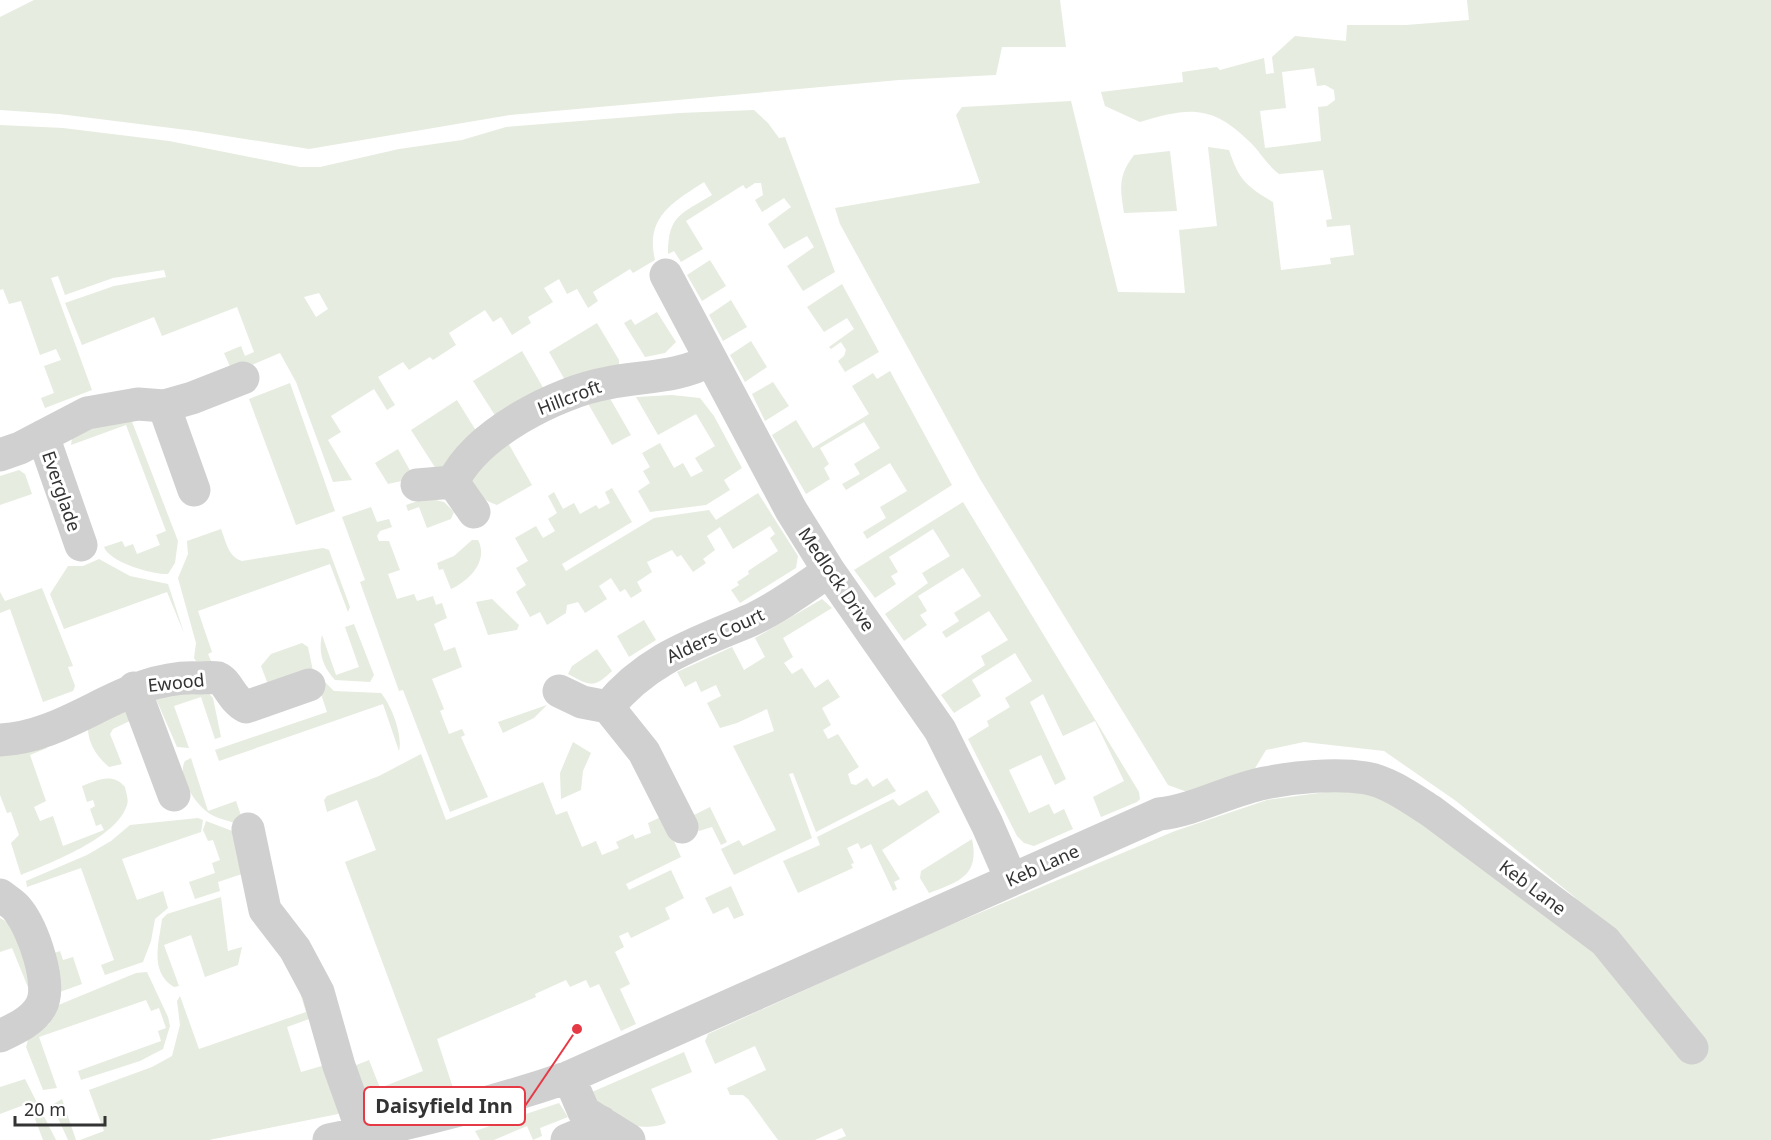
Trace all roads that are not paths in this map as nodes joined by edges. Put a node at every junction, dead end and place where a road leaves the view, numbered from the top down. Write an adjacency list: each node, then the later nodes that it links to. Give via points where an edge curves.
1 (666, 275): 2 (street, Medlock Drive)
2 (710, 360): 7 (street, Hillcroft, via 693,370 605,383 543,405 472,455); 12 (street, Medlock Drive, via 791,510)
3 (243, 378): 4 (street, Everglade)
4 (164, 406): 5 (street, Everglade, via 138,404 87,413); 9 (street)
5 (43, 436): 6 (street, Everglade); 11 (street, Everglade)
6 (0, 455)
7 (453, 482): 8 (street); 10 (street)
8 (417, 485)
9 (194, 490)
10 (474, 512)
11 (81, 545)
12 (829, 571): 16 (street, Alders Court, via 759,615 669,655 637,676); 21 (street, Medlock Drive, via 940,730)
13 (309, 685): 14 (street, Ewood, via 246,707 235,701 218,678 189,677)
14 (134, 688): 17 (street, Ewood, via 61,723); 18 (street, Ewood)
15 (559, 691): 16 (street)
16 (608, 708): 19 (street, via 666,763)
17 (0, 740)
18 (174, 795)
19 (682, 827)
20 (248, 829): 27 (street, via 265,910 295,949 318,992)
21 (1011, 879): 24 (street, Keb Lane, via 1159,814 1264,783 1367,778 1403,793 1431,811 1605,941); 25 (street, Keb Lane)
22 (0, 895): 23 (street, via 18,910 33,942 47,989 34,1016)
23 (0, 1036)
24 (1692, 1048)
25 (569, 1077): 26 (street, via 584,1112); 27 (street, Keb Lane, via 505,1098)
26 (601, 1122): 29 (street); 30 (street)
27 (363, 1133): 28 (street, Keb Lane)
28 (328, 1140)
29 (567, 1140)
30 (628, 1140)

